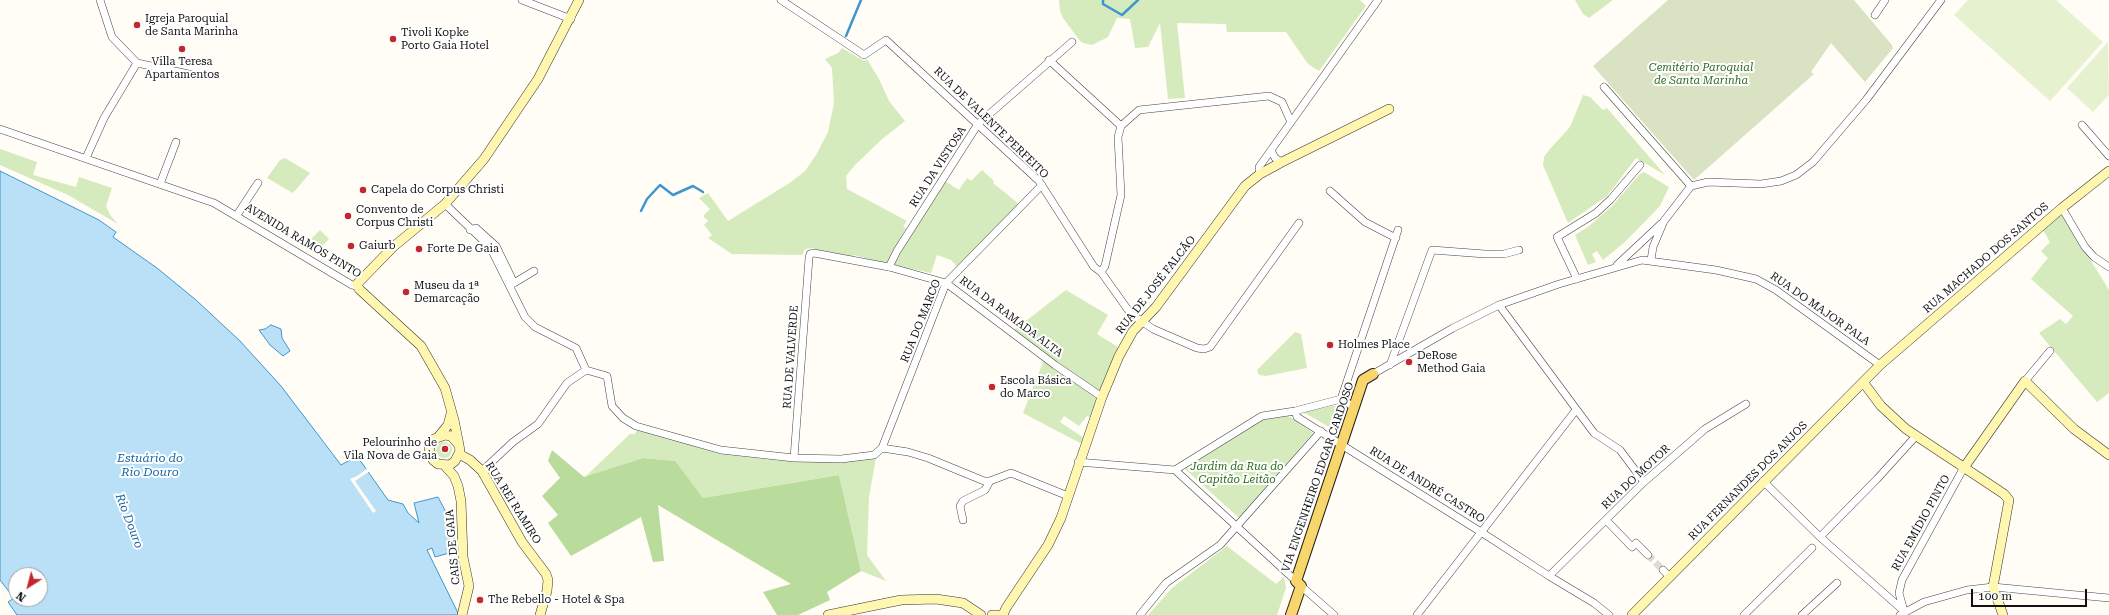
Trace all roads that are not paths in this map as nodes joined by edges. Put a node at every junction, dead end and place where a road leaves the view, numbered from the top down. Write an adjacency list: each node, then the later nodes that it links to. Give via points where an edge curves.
1 (100, 0): 12 (street, via 112,37)
2 (522, 0): 9 (street)
3 (579, 0): 9 (street)
4 (781, 0): 17 (street, RUA DE VALENTE PERFEITO, via 864,55 886,40)
5 (1378, 0): 16 (street)
6 (1885, 0): 8 (street)
7 (1941, 0): 32 (street, via 1866,100 1813,162 1796,175 1781,181 1761,184 1708,182)
8 (1875, 15)
9 (571, 19): 34 (street, via 511,122 484,159)
10 (1072, 42): 11 (street, RUA DA VISTOSA)
11 (1049, 60): 17 (street, RUA DA VISTOSA); 19 (street)
12 (137, 63): 13 (street, via 198,76); 24 (street, via 104,118)
13 (210, 75)
14 (1604, 87): 32 (street)
15 (1389, 109): 25 (street, RUA DE JOSÉ FALCÃO)
16 (1291, 122): 19 (street, via 1282,102 1269,96 1139,110); 22 (street)
17 (978, 124): 31 (street, RUA DE VALENTE PERFEITO); 47 (street, RUA DA VISTOSA)
18 (2082, 125): 23 (street)
19 (1121, 126): 51 (street, via 1118,137 1121,195)
20 (0, 129): 24 (street, AVENIDA RAMOS PINTO)
21 (176, 142): 30 (street)
22 (1271, 150): 25 (street, via 1275,158); 28 (street, via 1259,167)
23 (2109, 156)
24 (86, 158): 30 (street, AVENIDA RAMOS PINTO)
25 (1282, 162): 28 (street, RUA DE JOSÉ FALCÃO)
26 (1640, 165): 52 (street, via 1596,213 1557,236)
27 (2109, 171): 35 (street, RUA MACHADO DOS SANTOS)
28 (1260, 174): 56 (street, RUA DE JOSÉ FALCÃO, via 1245,186 1156,307)
29 (258, 183): 36 (street)
30 (160, 184): 36 (street, AVENIDA RAMOS PINTO, via 214,203)
31 (1042, 185): 51 (street, RUA DE VALENTE PERFEITO, via 1094,267); 53 (street, RUA DO MARCO)
32 (1692, 186): 37 (street)
33 (1330, 191): 41 (street, via 1365,222)
34 (445, 204): 39 (street); 54 (street, via 393,247)
35 (2062, 208): 49 (street, via 2085,247); 59 (street, RUA MACHADO DOS SANTOS)
36 (238, 216): 54 (street, AVENIDA RAMOS PINTO)
37 (1664, 221): 42 (street); 46 (street, via 1653,247)
38 (1299, 223): 56 (street, RUA DE VALENTE PERFEITO, via 1210,347 1197,348 1153,329)
39 (470, 230): 50 (street, via 476,228 496,246 514,283); 60 (street, via 490,247 526,317 535,327 576,348)
40 (1398, 230): 41 (street)
41 (1396, 238): 65 (street)
42 (1637, 246): 45 (street, via 1637,253); 48 (street)
43 (1519, 250): 58 (street, via 1504,254 1432,250)
44 (809, 258): 47 (street, RUA DA RAMADA ALTA, via 810,254 814,253); 78 (street, RUA DE VALVERDE)
45 (1642, 260): 46 (street, RUA DO MAJOR PALA); 48 (street, RUA DO MAJOR PALA)
46 (1651, 260): 59 (street, RUA DO MAJOR PALA, via 1756,279 1776,290)
47 (889, 267): 53 (street, RUA DA RAMADA ALTA)
48 (1616, 267): 52 (street, RUA DO MAJOR PALA)
49 (2109, 267)
50 (534, 272)
51 (1101, 272): 56 (street, RUA DE VALENTE PERFEITO, via 1131,314)
52 (1577, 279): 55 (street, RUA DO MAJOR PALA)
53 (946, 283): 64 (street, RUA DA RAMADA ALTA); 75 (street, RUA DO MARCO)
54 (357, 286): 70 (street, AVENIDA RAMOS PINTO, via 421,346 441,379)
55 (1499, 305): 58 (street, RUA DO MAJOR PALA, via 1452,328); 68 (street)
56 (1142, 321): 64 (street, RUA DE JOSÉ FALCÃO, via 1132,331)
57 (2050, 351): 62 (street)
58 (1390, 365): 61 (street, RUA DO MAJOR PALA)
59 (1880, 365): 63 (street, RUA FERNANDES DOS ANJOS)
60 (586, 370): 78 (street, via 607,376 612,406 623,418 636,426 721,450); 82 (street, via 567,383 538,424 513,442)
61 (1373, 374): 67 (main road, VIA ENGENHEIRO EDGAR CARDOSO, via 1363,380)
62 (2026, 381): 77 (street, via 2074,429); 81 (street)
63 (1863, 382): 73 (street, via 1881,406); 86 (street, RUA FERNANDES DOS ANJOS)
64 (1102, 397): 79 (street, RUA DE JOSÉ FALCÃO)
65 (1341, 399): 67 (street); 69 (street)
66 (1746, 404): 87 (street, RUA DO MOTOR, via 1705,428)
67 (1354, 407): 74 (main road, VIA ENGENHEIRO EDGAR CARDOSO)
68 (1576, 410): 87 (street, via 1594,432 1620,450); 92 (street)
69 (1294, 411): 71 (street, RUA DE ANDRÉ CASTRO, via 1297,417); 83 (street, via 1262,416)
70 (451, 414): 72 (street, via 448,425); 76 (street, AVENIDA RAMOS PINTO)
71 (1321, 431): 74 (street, RUA DE ANDRÉ CASTRO); 91 (street)
72 (439, 436): 76 (street, via 451,436); 80 (street, via 431,443 430,455 438,464)
73 (1916, 436): 81 (street); 93 (street)
74 (1342, 444): 92 (street, RUA DE ANDRÉ CASTRO); 99 (main road, VIA ENGENHEIRO EDGAR CARDOSO)
75 (882, 448): 78 (street, via 874,455 841,459); 85 (street, via 928,458 984,481)
76 (458, 453): 80 (street); 82 (street, RUA REI RAMIRO); 84 (street, CAIS DE GAIA)
77 (2109, 455)
78 (794, 458)
79 (1078, 462): 83 (street); 88 (street, RUA DE JOSÉ FALCÃO)
80 (444, 465): 84 (street, CAIS DE GAIA)
81 (1963, 469): 101 (street, via 2004,494 2009,500); 103 (street, RUA EMÍDIO PINTO, via 1902,580 1899,593)
82 (482, 471): 105 (street, RUA REI RAMIRO, via 522,542 546,574 547,591)
83 (1176, 471): 91 (street)
84 (454, 476): 104 (street, CAIS DE GAIA, via 461,501 463,557 469,586)
85 (990, 481): 88 (street, via 1011,473); 89 (street, via 985,490 963,501 960,506)
86 (1763, 481): 93 (street); 98 (street, RUA FERNANDES DOS ANJOS)
87 (1644, 482): 90 (street, RUA DO MOTOR)
88 (1068, 496): 110 (street, RUA DE JOSÉ FALCÃO, via 1048,545)
89 (963, 520)
90 (1606, 520): 95 (street, via 1632,546 1636,543); 97 (street, RUA DO MOTOR)
91 (1236, 526): 99 (street); 111 (street, via 1220,544 1166,583)
92 (1481, 532): 97 (street, RUA DE ANDRÉ CASTRO); 114 (street)
93 (1820, 537): 103 (street)
94 (1812, 548): 117 (street)
95 (1648, 555)
96 (1662, 570): 98 (street)
97 (1549, 576): 115 (street, RUA DE ANDRÉ CASTRO)
98 (1670, 577): 116 (street, RUA FERNANDES DOS ANJOS)
99 (1298, 583): 112 (main road, VIA ENGENHEIRO EDGAR CARDOSO); 113 (street)
100 (1838, 583): 118 (street)
101 (1993, 587): 102 (street); 103 (street, via 1967,590 1924,602); 119 (street)
102 (2109, 598)
103 (1902, 613)
104 (462, 615)
105 (540, 615)
106 (828, 615): 107 (street, via 901,600 936,599 963,603)
107 (981, 615)
108 (992, 615): 109 (street)
109 (999, 615)
110 (1003, 615)
111 (1140, 615)
112 (1291, 615)
113 (1334, 615)
114 (1417, 615)
115 (1609, 615)
116 (1632, 615)
117 (1744, 615)
118 (1802, 615)
119 (2003, 615)

